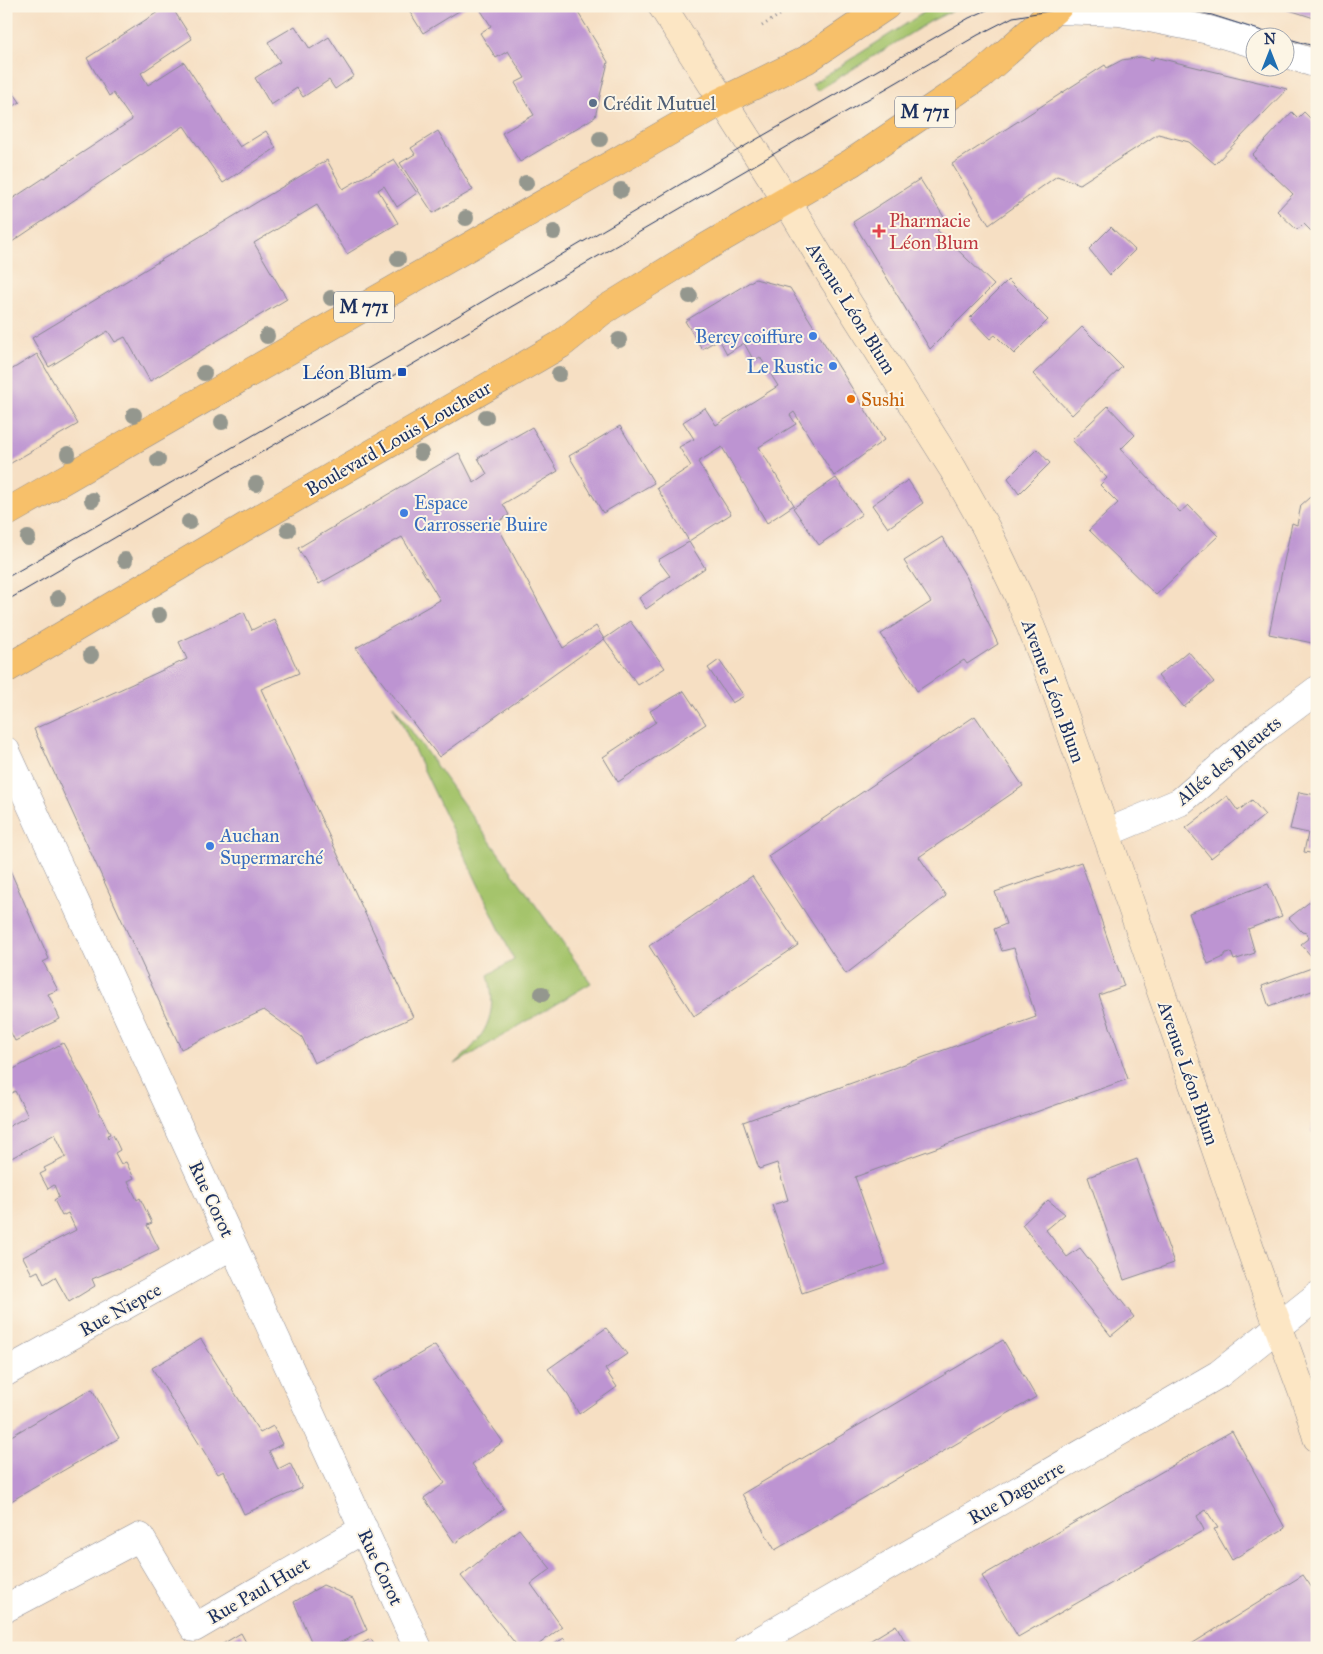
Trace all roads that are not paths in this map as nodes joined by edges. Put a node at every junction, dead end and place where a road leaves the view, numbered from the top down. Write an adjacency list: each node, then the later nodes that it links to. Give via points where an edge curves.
1 (662, 6): 7 (main road, Avenue Léon Blum)
2 (886, 6): 7 (main road, M 771, via 806,60)
3 (1057, 8): 4 (street, via 1120,12); 8 (main road, M 771, via 981,75 850,163)
4 (1246, 41)
5 (1296, 57): 6 (street)
6 (1317, 64)
7 (722, 101): 8 (main road, Avenue Léon Blum); 9 (main road, M 771)
8 (786, 200): 10 (main road, Boulevard Louis Loucheur / M 771, via 601,312 560,345); 13 (main road, Avenue Léon Blum, via 954,469 986,528 1019,597)
9 (6, 513)
10 (6, 670)
11 (1317, 690): 13 (street, Allée des Bleuets, via 1261,732 1180,802)
12 (6, 751): 14 (street, Rue Corot)
13 (1106, 833): 16 (main road, Avenue Léon Blum)
14 (233, 1245): 17 (street, Rue Niepce); 19 (street, Rue Corot)
15 (1317, 1296): 16 (street, Rue Daguerre)
16 (1278, 1327): 18 (main road, Avenue Léon Blum); 22 (street, Rue Daguerre, via 1219,1374)
17 (6, 1372)
18 (1317, 1438)
19 (364, 1529): 20 (street, Rue Paul Huet, via 194,1628 140,1537); 21 (street, Rue Corot)
20 (6, 1608)
21 (418, 1648)
22 (747, 1648)

